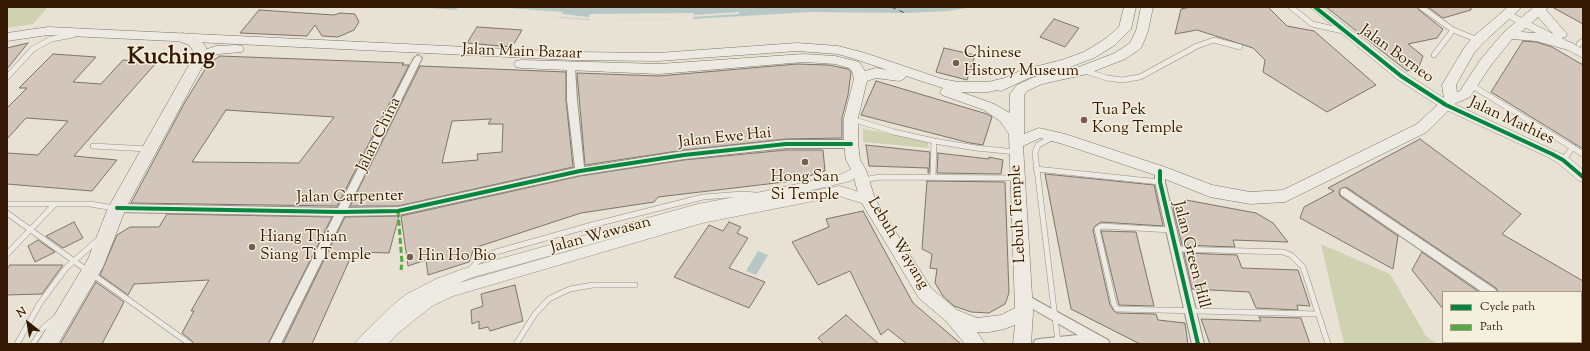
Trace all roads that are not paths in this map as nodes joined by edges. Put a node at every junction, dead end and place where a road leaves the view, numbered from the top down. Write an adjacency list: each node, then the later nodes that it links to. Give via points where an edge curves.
1 (1130, 7): 27 (main road, via 1125,29 1110,42 1089,55 1028,73)
2 (1147, 7): 23 (main road, Lebuh Temple, via 1142,31 1135,46 1120,56)
3 (1291, 7): 9 (lane, via 1312,24)
4 (1315, 7): 9 (street, Jalan Borneo)
5 (1421, 7): 8 (lane)
6 (1513, 10): 7 (street); 15 (main road)
7 (1534, 14): 11 (main road); 12 (main road); 16 (street)
8 (1453, 30): 15 (lane); 18 (lane)
9 (1344, 31): 30 (street, Jalan Borneo, via 1401,76)
10 (84, 33): 13 (main road, Jalan Main Bazaar, via 48,31); 14 (main road, Jalan Main Bazaar); 25 (lane, via 51,39 33,49)
11 (1561, 34): 16 (street)
12 (1509, 35): 16 (main road, via 1536,37); 28 (main road)
13 (7, 37)
14 (183, 38): 19 (main road, via 194,42 199,47); 21 (main road, Jalan Main Bazaar, via 572,56 658,57 797,47 838,50)
15 (1478, 40): 30 (main road, via 1449,85)
16 (1579, 46)
17 (1240, 47): 23 (lane, via 1214,40 1197,46 1140,77 1122,80)
18 (1434, 55)
19 (201, 56): 20 (main road, Jalan Main Bazaar, via 231,48); 38 (main road)
20 (418, 58): 22 (main road, Jalan Main Bazaar); 53 (street, Jalan China)
21 (884, 64): 24 (main road); 27 (main road, Jalan Main Bazaar, via 958,87 988,87)
22 (571, 67): 26 (main road, Jalan Main Bazaar, via 659,69 804,58 835,60 854,65); 42 (street)
23 (1082, 71): 32 (main road, Lebuh Temple, via 1039,80 1022,88 1017,94)
24 (896, 75): 26 (main road, via 876,73); 29 (main road)
25 (7, 77)
26 (861, 79): 31 (main road, Lebuh Wayang)
27 (1009, 82): 29 (main road, via 981,93)
28 (1471, 85): 30 (main road, via 1465,94); 37 (lane)
29 (954, 94): 32 (main road, via 996,111 1005,117)
30 (1448, 102): 40 (street, Jalan Mathies); 45 (main road, via 1422,128 1285,196 1250,198 1210,191)
31 (851, 118): 34 (lane, via 894,132); 35 (main road, Lebuh Wayang)
32 (1016, 135): 33 (main road, via 1039,133); 34 (lane, via 976,148); 47 (main road, Lebuh Temple)
33 (1054, 136): 41 (lane, via 1038,145 1035,153); 45 (main road)
34 (934, 141): 44 (lane)
35 (851, 144): 42 (street, Jalan Ewe Hai, via 786,144 684,155); 43 (main road, Lebuh Wayang, via 854,160)
36 (92, 146): 38 (lane)
37 (1573, 147): 39 (lane); 40 (lane)
38 (148, 150): 52 (main road)
39 (1583, 154)
40 (1563, 160): 46 (street, Jalan Mathies)
41 (1036, 168): 45 (lane); 66 (lane)
42 (580, 171): 53 (street, Jalan Carpenter, via 405,210)
43 (861, 175): 44 (lane); 49 (main road, Lebuh Wayang); 74 (street, Jalan Wawasan, via 698,209 468,273 440,283 412,298)
44 (933, 177): 47 (lane)
45 (1160, 177): 55 (street, Jalan Green Hill)
46 (1583, 177)
47 (1018, 178): 61 (main road, Lebuh Temple)
48 (1345, 192): 60 (street)
49 (868, 200): 65 (main road, Lebuh Wayang, via 925,293); 75 (street, Jalan Wawasan, via 840,192 702,218 450,291 427,302 392,329)
50 (7, 204): 51 (lane)
51 (54, 205): 52 (lane, via 90,204); 58 (lane)
52 (117, 208): 53 (street, Jalan Carpenter); 56 (main road)
53 (341, 212): 73 (street, Jalan China)
54 (7, 213): 72 (lane)
55 (1171, 230): 57 (street, Jalan Green Hill); 63 (lane, via 1101,226 1097,229 1117,309)
56 (108, 232): 62 (main road, via 96,262); 69 (lane, via 66,268 40,303)
57 (1176, 249): 63 (street, Jalan Green Hill); 64 (lane, via 1283,252 1303,267)
58 (7, 254)
59 (635, 285): 76 (lane, via 593,285 570,289 559,294 549,299 535,314)
60 (1490, 291)
61 (1023, 305): 65 (main road, via 1004,322 989,325 977,325); 66 (street); 78 (main road)
62 (68, 309): 70 (lane, via 43,328); 71 (main road)
63 (1191, 311): 64 (lane); 80 (street, Jalan Green Hill)
64 (1318, 314): 81 (lane)
65 (952, 316): 77 (main road, Lebuh Wayang)
66 (1056, 316): 67 (lane); 68 (street)
67 (1058, 342): 68 (street); 79 (street)
68 (1099, 342)
69 (17, 344)
70 (33, 344)
71 (47, 344)
72 (190, 344)
73 (275, 344)
74 (363, 344)
75 (379, 344)
76 (516, 344)
77 (976, 344)
78 (1022, 344)
79 (1038, 344)
80 (1198, 344)
81 (1328, 344)

